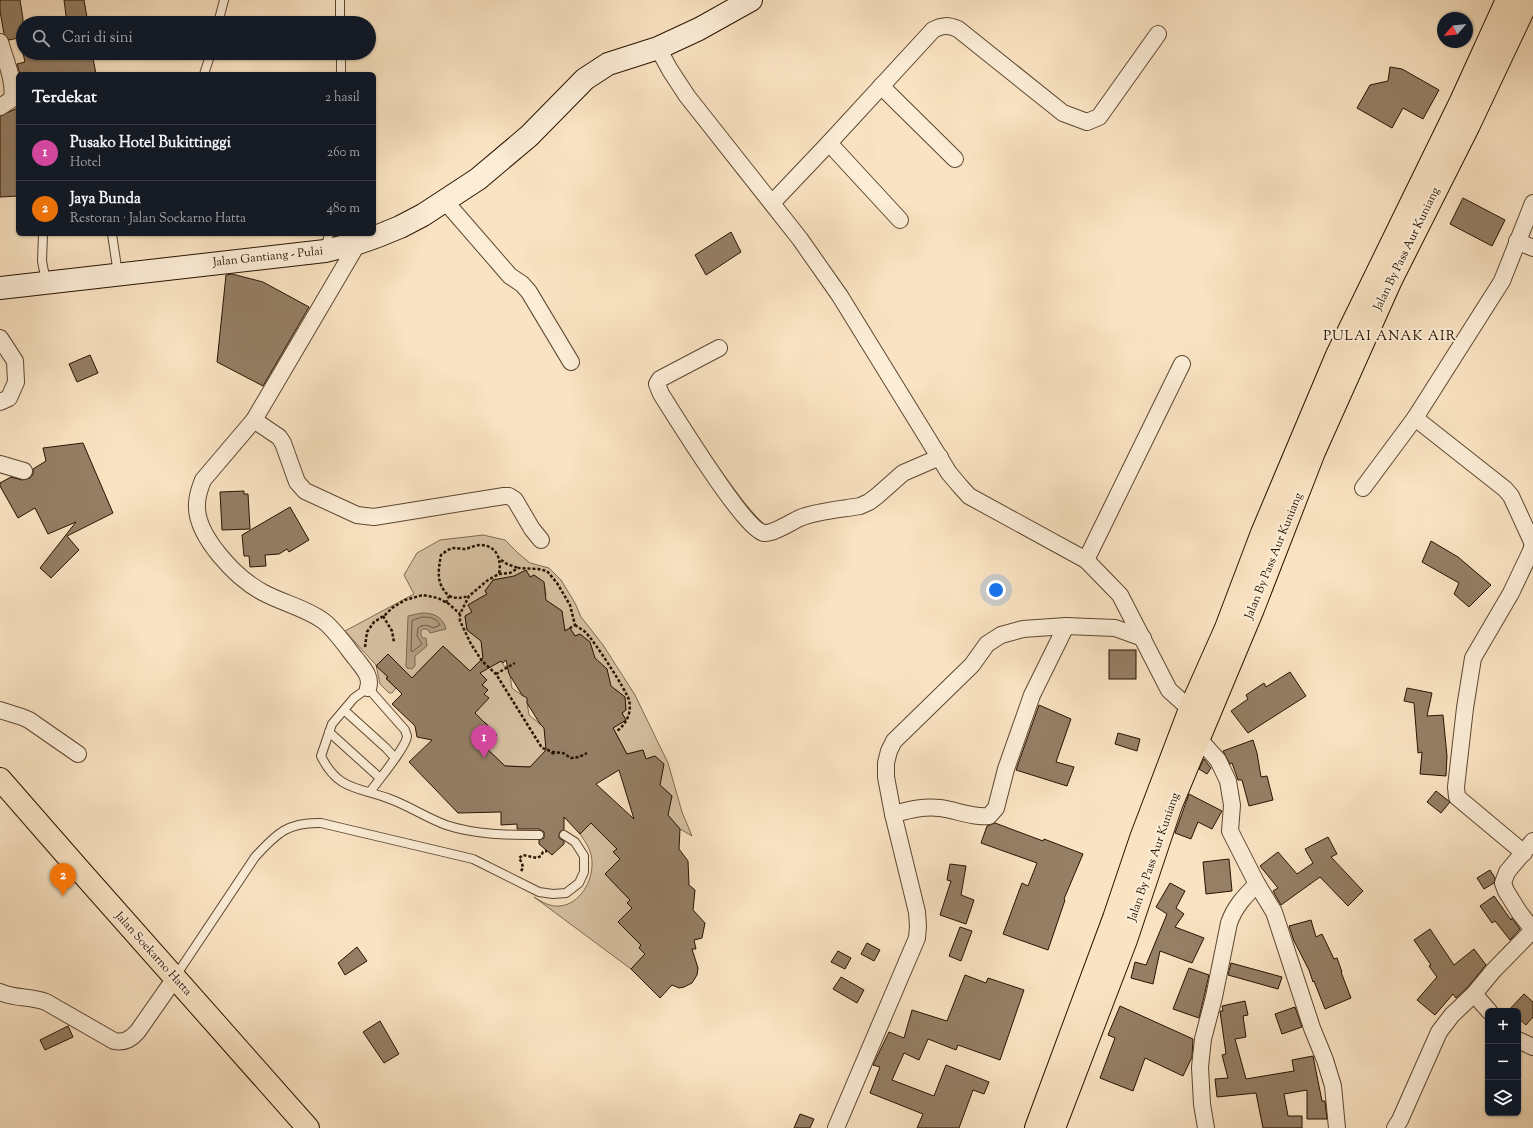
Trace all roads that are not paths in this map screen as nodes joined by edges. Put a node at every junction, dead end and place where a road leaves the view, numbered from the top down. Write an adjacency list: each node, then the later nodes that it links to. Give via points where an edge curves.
1 (224, 0): 6 (lane)
2 (340, 0): 7 (lane)
3 (750, 0): 11 (street, Jalan Gantiang - Pulai, via 699,30)
4 (1507, 0): 8 (highway, Jalan By Pass Aur Kuniang)
5 (1528, 0): 8 (highway, Jalan By Pass Aur Kuniang)
6 (220, 16)
7 (340, 16)
8 (1502, 33): 44 (highway, Jalan By Pass Aur Kuniang, via 1461,101 1337,355 1287,500)
9 (1158, 34): 16 (street, via 1099,118 1087,122 1063,113 958,29 949,26 933,30)
10 (0, 42): 17 (street, via 13,92 12,99)
11 (658, 48): 20 (street, Jalan Gantiang - Pulai, via 608,64 585,79 529,136 478,179); 21 (street, via 687,96)
12 (209, 60): 14 (lane)
13 (341, 60): 15 (lane)
14 (205, 72)
15 (341, 72)
16 (881, 86): 18 (street); 19 (street)
17 (0, 107)
18 (829, 143): 21 (street); 23 (street)
19 (955, 159)
20 (444, 200): 28 (street, Jalan Gantiang - Pulai, via 400,227); 35 (street, via 510,276 529,292)
21 (772, 203): 40 (street, via 840,296)
22 (1533, 203): 26 (street)
23 (900, 220)
24 (43, 236): 31 (lane, via 42,261)
25 (112, 236): 30 (lane)
26 (1517, 241): 29 (street); 38 (street, via 1502,281)
27 (327, 242): 28 (street, Jalan Gantiang - Pulai); 30 (street, Jalan Gantiang - Pulai)
28 (358, 244): 39 (street)
29 (1533, 248)
30 (118, 275): 31 (street, Jalan Gantiang - Pulai)
31 (46, 282): 32 (street, Jalan Gantiang - Pulai)
32 (0, 288)
33 (0, 338): 37 (street, via 15,361 16,382 9,398)
34 (719, 348): 40 (street, via 660,378 657,384 702,458 758,531 772,532 802,517 860,506 869,502 903,473)
35 (571, 362)
36 (1182, 364): 47 (street)
37 (0, 402)
38 (1416, 418): 43 (street); 46 (street, via 1505,489 1511,496)
39 (254, 420): 45 (street, via 279,437 297,482 305,491 357,515 374,517 509,496 515,500); 50 (street, via 203,480 197,505 199,518 208,539 223,560 243,579 263,592 324,621 367,672)
40 (940, 457): 47 (street, via 969,496)
41 (0, 464): 42 (street)
42 (24, 471)
43 (1363, 488)
44 (1271, 538): 51 (highway, Jalan By Pass Aur Kuniang, via 1226,628); 55 (highway, Jalan By Pass Aur Kuniang)
45 (541, 540)
46 (1533, 544): 64 (street, via 1511,594 1473,658 1456,787 1457,797)
47 (1086, 560): 49 (street, via 1120,595)
48 (1066, 626): 49 (street, via 1115,628); 61 (street, via 1023,629 1001,635 987,644 972,665 894,741 886,763); 61 (street, via 1032,695 1006,769 996,808 989,816 923,807)
49 (1143, 638): 51 (street, via 1169,690)
50 (368, 688): 53 (lane, via 354,698); 57 (lane, via 407,735)
51 (1190, 709): 66 (highway, Jalan By Pass Aur Kuniang, via 1141,838)
52 (0, 710): 56 (street, via 29,720)
53 (344, 710): 54 (lane, via 332,724); 57 (lane)
54 (329, 732): 58 (lane); 60 (lane, via 321,756 326,767 339,780 356,789)
55 (1199, 740): 65 (street, via 1224,770 1232,804 1230,831); 66 (highway, Jalan By Pass Aur Kuniang)
56 (78, 754)
57 (395, 758): 58 (lane)
58 (380, 778): 60 (lane)
59 (0, 779): 67 (highway, Jalan Soekarno Hatta)
60 (370, 792): 62 (lane, via 446,825 491,835)
61 (893, 814): 74 (street, via 917,912 917,938)
62 (539, 835)
63 (564, 835): 67 (lane, via 575,842 584,856 584,872 579,883 566,893 553,894 539,892 473,859 321,822 304,822 283,830 255,857)
64 (1528, 847): 69 (street, via 1507,872 1503,883 1518,912 1533,930)
65 (1257, 884): 77 (street, via 1233,911 1203,1039 1200,1067); 78 (street, via 1274,912 1325,1060 1333,1086)
66 (1122, 922): 75 (highway, Jalan By Pass Aur Kuniang); 76 (highway, Jalan By Pass Aur Kuniang)
67 (175, 978): 68 (street, via 138,1031 120,1042 39,999 13,997); 73 (highway, Jalan Soekarno Hatta)
68 (0, 992)
69 (1474, 994): 70 (street); 79 (street, via 1439,1032)
70 (1486, 1008)
71 (1521, 1041): 72 (street)
72 (1533, 1047)
73 (308, 1128)
74 (836, 1128)
75 (1036, 1128)
76 (1054, 1128)
77 (1206, 1128)
78 (1336, 1128)
79 (1395, 1128)

